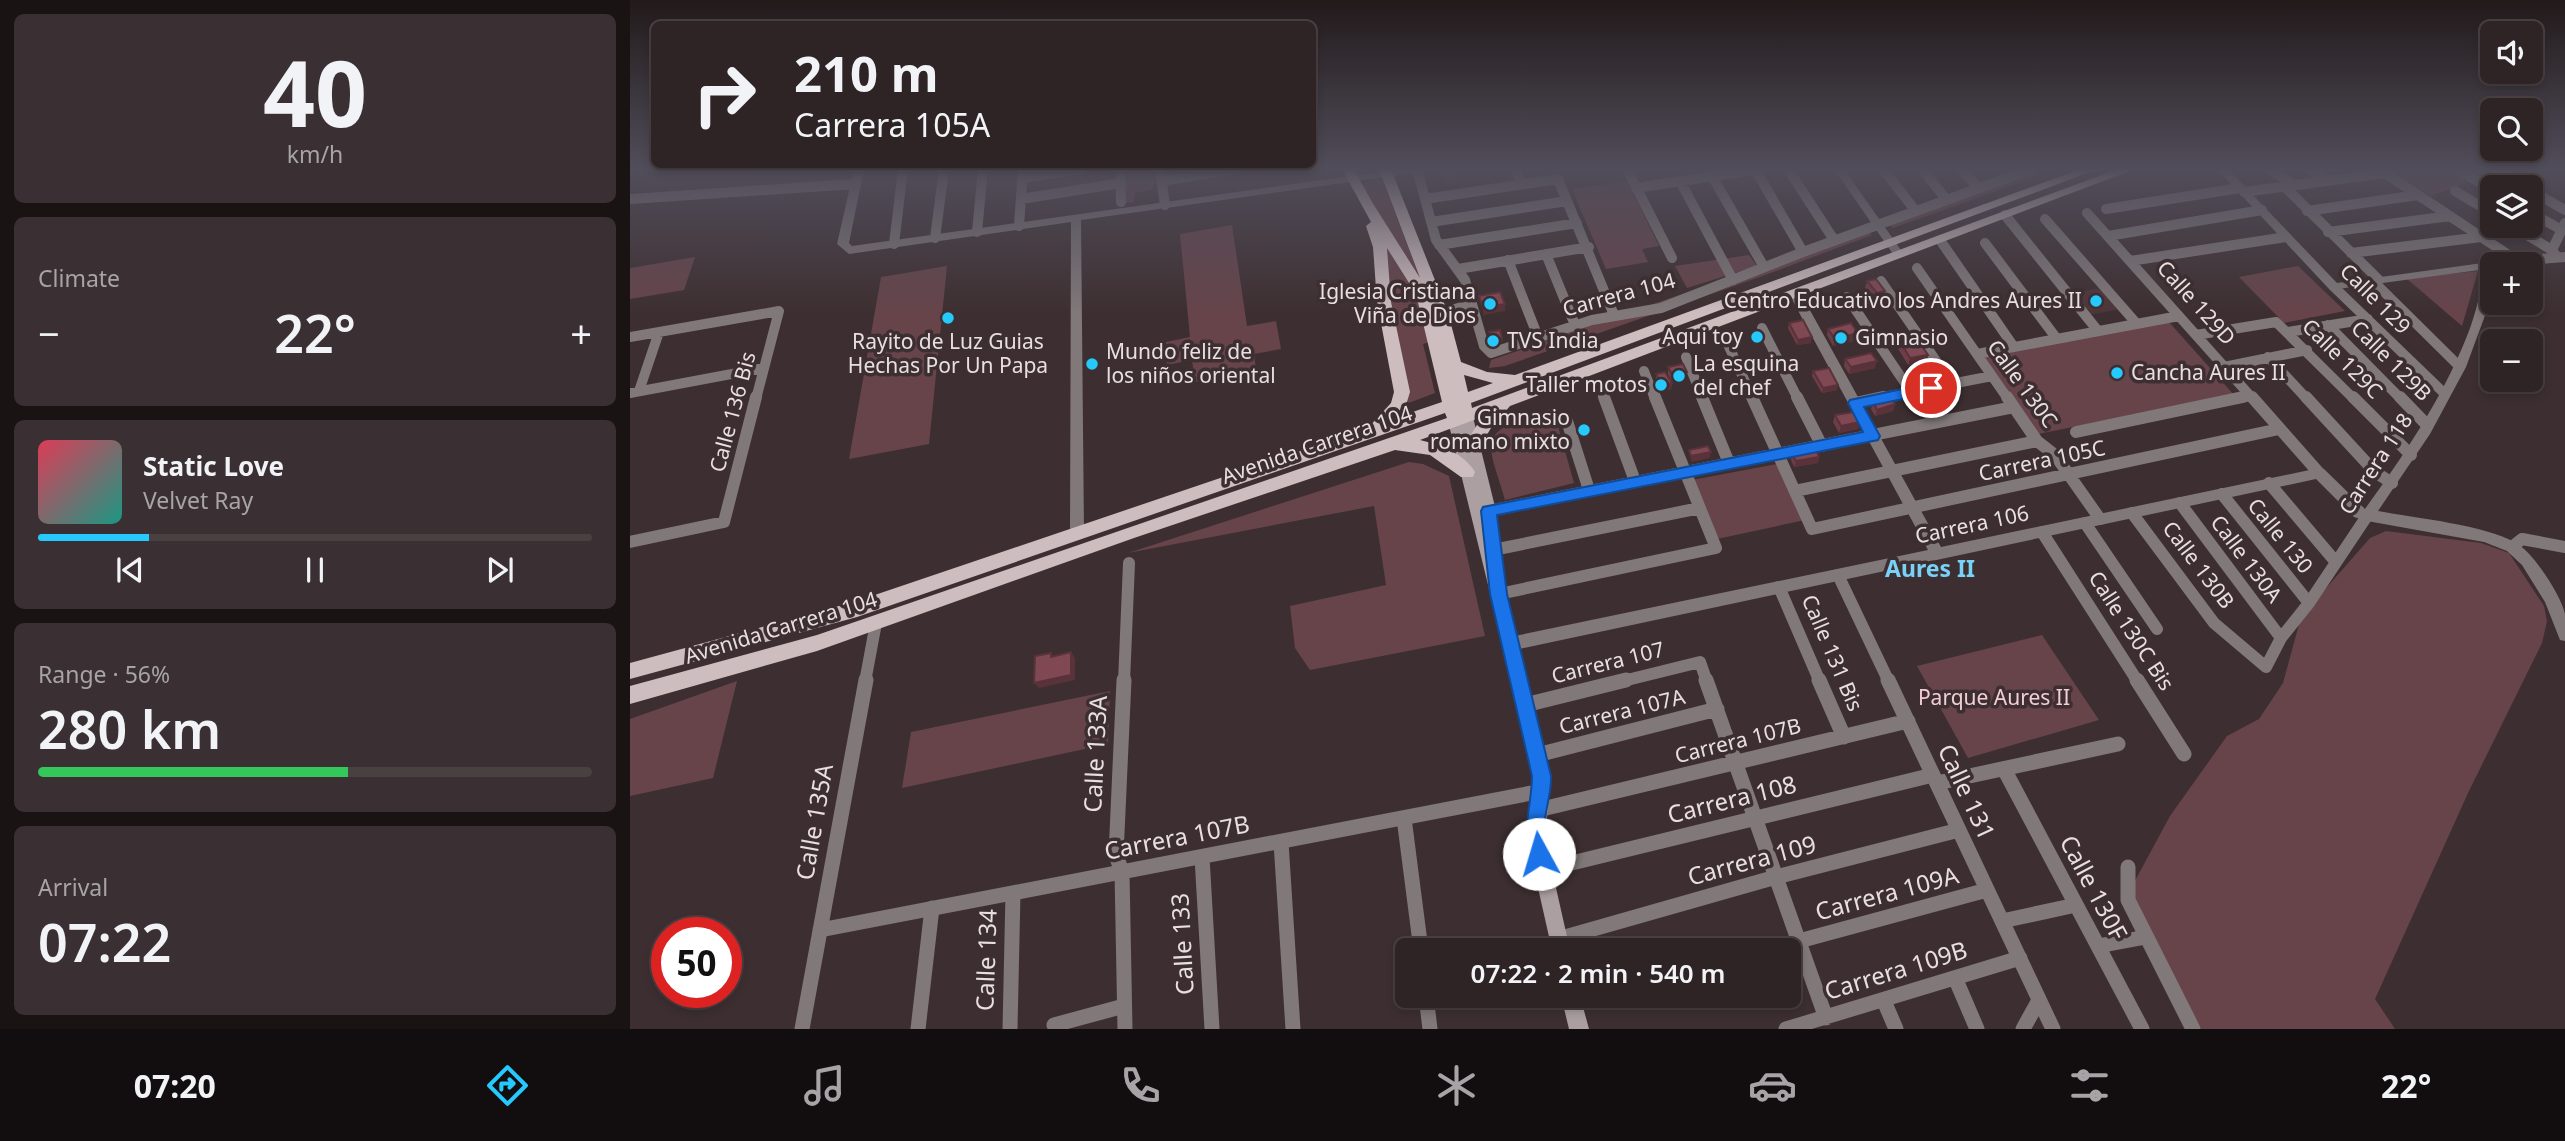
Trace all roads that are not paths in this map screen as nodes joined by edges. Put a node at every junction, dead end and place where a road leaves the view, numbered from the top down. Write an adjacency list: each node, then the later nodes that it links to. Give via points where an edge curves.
1 (848, 217): 49 (street, via 842,244 846,249)
2 (897, 217): 49 (street)
3 (939, 217): 43 (street)
4 (978, 217): 37 (street)
5 (1020, 217): 35 (street)
6 (1083, 217): 29 (street)
7 (1370, 217): 117 (main road, via 1380,247 1384,302 1402,392)
8 (1374, 217): 111 (main road, via 1423,294)
9 (1404, 217): 72 (main road)
10 (1430, 217): 32 (street)
11 (1463, 217): 32 (street)
12 (1574, 217): 33 (street)
13 (1651, 217): 58 (street)
14 (1699, 217): 65 (street)
15 (1735, 217): 61 (street)
16 (1782, 217): 53 (street)
17 (1819, 217): 46 (street)
18 (1872, 217): 34 (street)
19 (1896, 217): 34 (street, Carrera 104)
20 (1974, 217): 52 (main road, Avenida Carrera 104)
21 (2000, 217): 47 (main road, Avenida Carrera 104)
22 (2007, 217): 82 (street)
23 (2091, 217): 39 (street, Calle 129D)
24 (2220, 217): 39 (street)
25 (2268, 217): 41 (street, Calle 129)
26 (2313, 217): 38 (street)
27 (2442, 217): 38 (street)
28 (2452, 217): 40 (street)
29 (1076, 218): 35 (street); 143 (street)
30 (2543, 218): 36 (street)
31 (2045, 219): 78 (street)
32 (1431, 222): 50 (street)
33 (1577, 223): 50 (street); 51 (street)
34 (1877, 224): 46 (street, Carrera 104); 52 (street)
35 (1019, 226): 37 (street)
36 (2562, 226): 57 (street)
37 (977, 232): 43 (street)
38 (2328, 232): 55 (street)
39 (2108, 236): 60 (street, Calle 129D)
40 (2480, 236)
41 (2286, 237): 60 (street); 68 (street, Calle 129)
42 (2480, 237): 55 (street)
43 (935, 238): 49 (street)
44 (2483, 238): 54 (street)
45 (2531, 238): 57 (street)
46 (1834, 240): 53 (street, Carrera 104)
47 (1940, 240): 52 (main road, Avenida Carrera 104); 90 (street)
48 (1985, 243): 89 (street)
49 (894, 244)
50 (1439, 245): 64 (street)
51 (1588, 247): 56 (street); 73 (street)
52 (1895, 249): 69 (main road, Avenida Carrera 104); 100 (main road, Avenida Carrera 104)
53 (1803, 252): 61 (street, Carrera 104)
54 (2504, 252)
55 (2351, 253): 67 (street)
56 (1546, 254): 59 (street); 79 (street)
57 (2558, 255)
58 (1672, 258)
59 (1508, 260): 64 (street); 87 (street)
60 (2130, 261): 75 (street, Calle 129D)
61 (1764, 267): 65 (street, Carrera 104)
62 (1917, 268): 92 (street, Calle 130C)
63 (2480, 268): 67 (street)
64 (1458, 269): 71 (street)
65 (1733, 280): 73 (street, Carrera 104, via 1661,308)
66 (1881, 281): 102 (street)
67 (2376, 281): 68 (street); 97 (street)
68 (2334, 287): 76 (street, Calle 129)
69 (1795, 294): 108 (main road, Avenida Carrera 104); 109 (street)
70 (1847, 297): 105 (street)
71 (1472, 303): 72 (street); 87 (street, Carrera 104, via 1484,346 1491,353)
72 (1441, 313): 95 (main road)
73 (1614, 315): 79 (street, Carrera 104)
74 (2481, 315): 97 (street, Carrera 118)
75 (2179, 316): 78 (street); 85 (street, Calle 129D)
76 (2368, 319): 80 (street); 106 (street, Calle 129)
77 (2276, 322): 84 (street, Calle 129C); 85 (street)
78 (2137, 324): 82 (street)
79 (1575, 325): 87 (street, Carrera 104)
80 (2328, 325): 84 (street); 113 (street, Calle 129B)
81 (1762, 328): 120 (street)
82 (2098, 331): 89 (street)
83 (659, 332): 86 (street); 98 (street, Calle 136 Bis, via 779,310); 104 (street)
84 (2288, 332): 91 (street, Calle 129C)
85 (2196, 335): 96 (street, Calle 129D)
86 (630, 337)
87 (1538, 337)
88 (1725, 338): 121 (street)
89 (2057, 339): 90 (street)
90 (2014, 347): 92 (street)
91 (2306, 351): 93 (street); 122 (street, Calle 129C)
92 (1977, 354): 101 (street, Calle 130C)
93 (2268, 356): 96 (street); 130 (street, via 2375,472)
94 (1686, 357): 123 (street)
95 (1455, 366): 100 (main road, via 1486,377); 111 (main road)
96 (2224, 367): 107 (street, Calle 129D)
97 (2460, 367): 106 (street, Carrera 118)
98 (764, 368): 104 (street); 145 (street, Calle 136 Bis, via 724,522)
99 (1644, 371): 124 (street)
100 (1526, 376): 111 (main road, Avenida Carrera 104)
101 (1992, 376): 102 (street); 110 (street, Calle 130C)
102 (1952, 384): 105 (street)
103 (1601, 388): 129 (street)
104 (634, 392)
105 (1911, 392): 109 (street)
106 (2445, 394): 113 (street, Carrera 118)
107 (2250, 396): 114 (street, Calle 129D); 115 (street)
108 (1507, 402): 111 (main road, Avenida Carrera 104); 119 (main road)
109 (1855, 403): 116 (street)
110 (2014, 407): 116 (street); 118 (street, Calle 130C)
111 (1459, 410): 117 (main road, Avenida Carrera 104); 119 (main road); 126 (main road)
112 (1567, 421): 132 (street)
113 (2427, 425): 122 (street, Carrera 118)
114 (2279, 429): 127 (street, Calle 129D); 128 (street, Carrera 105C)
115 (2076, 432)
116 (1872, 436): 120 (street); 125 (street)
117 (1379, 440): 126 (main road, via 1436,450); 143 (main road, Avenida Carrera 104); 157 (main road, Avenida Carrera 104)
118 (2037, 441): 125 (street); 128 (street, Calle 130C, via 2055,455)
119 (1473, 443): 138 (main road)
120 (1822, 446): 121 (street)
121 (1778, 454): 123 (street); 133 (street)
122 (2411, 455): 130 (street, Carrera 118)
123 (1729, 463): 124 (street)
124 (1685, 471): 129 (street); 136 (street)
125 (1892, 471): 133 (street); 137 (street)
126 (1467, 472): 155 (main road)
127 (2319, 473): 131 (street, Carrera 106); 140 (street, Calle 129D)
128 (2069, 475): 137 (street, Carrera 105C); 141 (street, Calle 130C)
129 (1635, 481): 132 (street)
130 (2392, 483): 140 (street, Carrera 118)
131 (2269, 484): 134 (street, Carrera 106); 151 (street)
132 (1589, 490): 138 (street)
133 (1795, 491): 137 (street, Carrera 105C, via 1812,529)
134 (2222, 494): 135 (street, Carrera 106); 156 (street, Calle 130)
135 (2180, 503): 139 (street, Carrera 106); 160 (street, Calle 130A)
136 (1700, 508): 148 (street); 149 (street)
137 (1912, 508): 150 (street)
138 (1489, 511): 149 (main road)
139 (2132, 513): 141 (street, Carrera 106); 162 (street, Calle 130B, via 2214,623)
140 (2363, 515): 146 (street, via 2485,537); 151 (street, Carrera 118)
141 (2100, 519): 142 (street, Carrera 106)
142 (2085, 523): 144 (street, Carrera 106); 158 (street)
143 (1077, 532): 163 (main road, Avenida Carrera 104, via 857,609)
144 (2042, 532): 150 (street, Carrera 106); 170 (street, Calle 130C Bis)
145 (630, 542)
146 (2512, 547): 147 (street, via 2522,539); 159 (street, via 2527,561 2552,600)
147 (2565, 547)
148 (1716, 548): 155 (street)
149 (1493, 550): 155 (main road)
150 (1938, 554): 153 (street, Carrera 106)
151 (2335, 561): 156 (street, Carrera 118)
152 (1129, 563): 184 (street, Calle 133A, via 1116,855)
153 (1839, 575): 154 (street, Carrera 106); 167 (street, Calle 131)
154 (1779, 587): 161 (street, Carrera 106); 168 (street, Calle 131 Bis)
155 (1499, 594): 161 (main road)
156 (2309, 603): 160 (street, Carrera 118)
157 (876, 623): 164 (main road, Avenida Carrera 104, via 742,666); 191 (street, Calle 135A)
158 (2157, 629)
159 (2565, 635)
160 (2281, 638): 162 (street, Carrera 118)
161 (1510, 644): 165 (main road)
162 (2266, 667)
163 (630, 671)
164 (630, 695)
165 (1525, 705): 166 (street, Carrera 107, via 1700,662); 171 (main road)
166 (1717, 709): 171 (street, Carrera 107A); 172 (street)
167 (1908, 721): 168 (street, Carrera 107B); 174 (street, Calle 131)
168 (1844, 737): 172 (street, Carrera 107B)
169 (2118, 744): 173 (street, Carrera 108)
170 (2184, 754)
171 (1537, 755): 175 (main road)
172 (1736, 763): 176 (street, Carrera 107B); 178 (street)
173 (2004, 769): 174 (street, Carrera 108); 188 (street, Calle 130F)
174 (1935, 779): 178 (street, Carrera 108); 179 (street, Calle 131)
175 (1542, 791): 176 (main road); 177 (street, Carrera 107B)
176 (1538, 810): 183 (main road, via 1535,830)
177 (1404, 818): 180 (street, Carrera 107B); 193 (street)
178 (1756, 818): 183 (street, Carrera 108); 185 (street)
179 (1959, 830): 185 (street, Carrera 109); 186 (street, Calle 131)
180 (1281, 842): 181 (street, Carrera 107B); 214 (street)
181 (1202, 856): 184 (street, Carrera 107B); 213 (street, Calle 133)
182 (2128, 867): 192 (street, via 2128,900)
183 (1543, 870): 194 (main road)
184 (1122, 872): 187 (street, Carrera 107B); 204 (street, Calle 133A)
185 (1776, 877): 195 (street, Carrera 109); 196 (street)
186 (1987, 890): 190 (street, Calle 131); 197 (street, Carrera 109A)
187 (1013, 893): 189 (street, Carrera 107B); 211 (street, Calle 134)
188 (2076, 905): 190 (street); 198 (street, Calle 130F)
189 (932, 908): 191 (street, Carrera 107B); 210 (street)
190 (2002, 921): 200 (street, Calle 131)
191 (820, 930): 209 (street, Calle 135A)
192 (2146, 937): 198 (street); 223 (street)
193 (1419, 938)
194 (1559, 938)
195 (1579, 938)
196 (1798, 938)
197 (1801, 940)
198 (2098, 946): 222 (street, Calle 130F)
199 (1801, 951): 207 (street)
200 (2020, 958): 201 (street, Carrera 109B); 202 (street, Calle 131)
201 (1956, 979): 203 (street, Carrera 109B); 219 (street)
202 (2039, 1000): 220 (street); 221 (street, Calle 131)
203 (1884, 1001): 207 (street, Carrera 109B); 218 (street)
204 (1124, 1006): 208 (street); 212 (street, Calle 133A)
205 (1427, 1008): 215 (street)
206 (1574, 1008): 216 (main road)
207 (1816, 1023): 217 (street, Carrera 109B)
208 (1054, 1025)
209 (802, 1029)
210 (918, 1029)
211 (1010, 1029)
212 (1125, 1029)
213 (1212, 1029)
214 (1293, 1029)
215 (1430, 1029)
216 (1579, 1029)
217 (1786, 1029)
218 (1896, 1029)
219 (1977, 1029)
220 (2023, 1029)
221 (2053, 1029)
222 (2142, 1029)
223 (2193, 1029)

